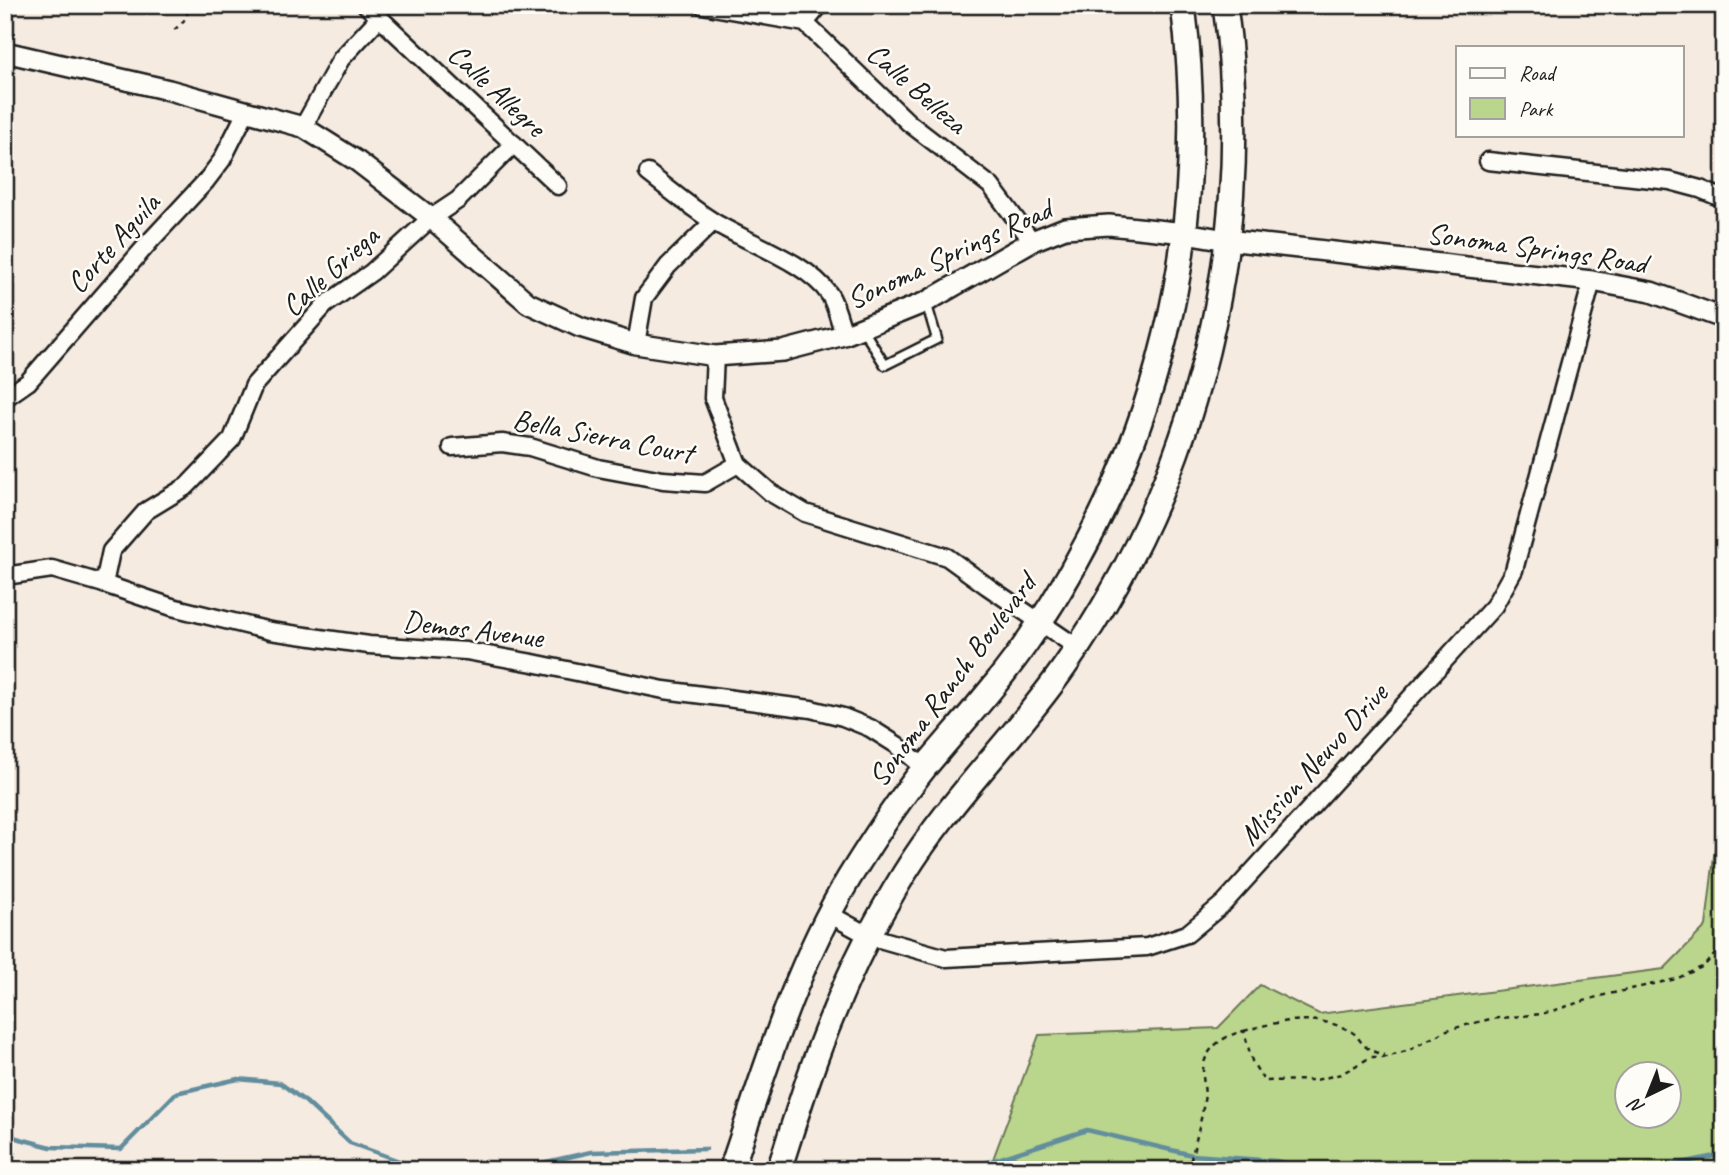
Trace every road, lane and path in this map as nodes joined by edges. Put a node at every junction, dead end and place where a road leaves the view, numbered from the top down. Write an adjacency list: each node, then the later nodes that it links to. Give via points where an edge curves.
1 (186, 5): 9 (path, via 187,17)
2 (366, 5): 7 (street, Calle Allegre)
3 (702, 5): 8 (street)
4 (820, 5): 8 (street)
5 (1182, 5): 20 (main road, Sonoma Ranch Boulevard, via 1191,114)
6 (1225, 5): 21 (main road, via 1234,117)
7 (379, 18): 12 (street, via 341,59); 13 (street, Calle Allegre)
8 (805, 23): 22 (street, Calle Belleza, via 909,123 991,186)
9 (174, 30)
10 (5, 52): 11 (street, Sonoma Springs Road)
11 (246, 112): 12 (street, Sonoma Springs Road); 29 (street, Corte Aguila, via 206,181 28,382)
12 (303, 127): 18 (street, Sonoma Springs Road, via 357,161)
13 (514, 144): 16 (street, Calle Allegre); 18 (street, Calle Griega, via 458,200)
14 (1488, 161): 17 (street, via 1670,181)
15 (649, 173): 19 (street)
16 (558, 186)
17 (1724, 199)
18 (431, 218): 27 (street, Sonoma Springs Road, via 527,303 580,327); 33 (street, Calle Griega, via 372,272 325,305 254,385 232,439 187,486 146,511 111,551)
19 (713, 222): 26 (street, via 813,278 830,295); 27 (street, via 668,266 644,298)
20 (1185, 233): 21 (street, Sonoma Springs Road); 22 (street, Sonoma Springs Road, via 1108,225 1065,229); 34 (main road, Sonoma Ranch Boulevard, via 1160,358 1127,459 1087,545)
21 (1227, 240): 23 (street, Sonoma Springs Road); 35 (main road, via 1207,354 1176,455 1134,552)
22 (1032, 241): 24 (street, Sonoma Springs Road)
23 (1592, 281): 25 (street, Sonoma Springs Road, via 1651,292); 38 (street, Mission Neuvo Drive, via 1514,570 1494,606 1224,903 1186,934 1147,947 946,958)
24 (926, 302): 26 (street, Sonoma Springs Road); 26 (lane, via 937,340 885,365)
25 (1724, 320)
26 (853, 332): 28 (street, Sonoma Springs Road, via 783,351)
27 (636, 344): 28 (street, Sonoma Springs Road)
28 (715, 356): 31 (street, via 713,398)
29 (5, 398)
30 (452, 447): 31 (street, Bella Sierra Court, via 502,443 597,468 705,483)
31 (738, 464): 34 (street, via 771,493 805,513 947,558)
32 (5, 576): 33 (street, Demos Avenue, via 52,569)
33 (104, 584): 36 (street, Demos Avenue, via 172,607 270,631 369,645 466,651 664,690 827,712 884,736)
34 (1040, 622): 35 (street); 36 (main road, Sonoma Ranch Boulevard)
35 (1078, 648): 38 (main road, via 919,850)
36 (925, 768): 37 (main road, Sonoma Ranch Boulevard, via 875,837)
37 (830, 914): 38 (street, Mission Neuvo Drive); 42 (main road, Sonoma Ranch Boulevard, via 789,1000)
38 (869, 936): 43 (main road, via 823,1039)
39 (1724, 944): 41 (path, via 1704,966 1676,979 1542,1014 1490,1019 1447,1030)
40 (1244, 1031): 41 (path, via 1302,1020 1338,1025 1354,1032 1366,1048); 41 (path, via 1252,1061 1264,1082 1316,1080 1341,1074 1371,1057); 44 (path, via 1210,1048 1205,1059 1204,1100)
41 (1387, 1057)
42 (731, 1170)
43 (779, 1170)
44 (1188, 1170)

